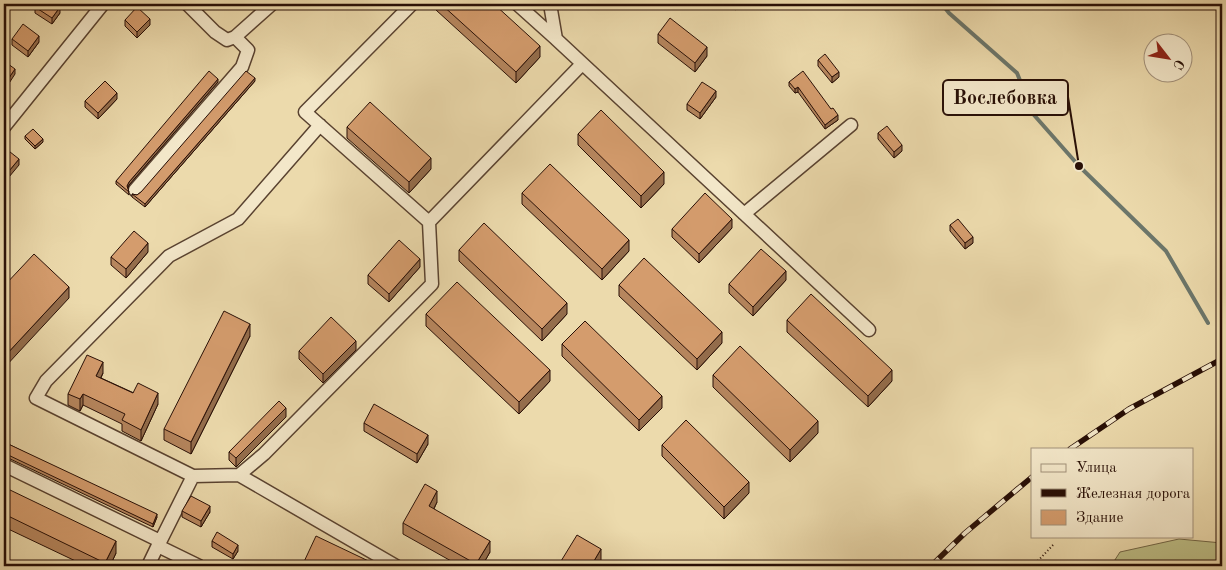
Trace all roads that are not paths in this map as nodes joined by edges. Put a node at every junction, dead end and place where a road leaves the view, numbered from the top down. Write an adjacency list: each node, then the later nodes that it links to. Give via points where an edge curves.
1 (103, 4): 12 (street)
2 (187, 4): 7 (street, via 215,32 227,40)
3 (272, 4): 7 (street)
4 (412, 4): 10 (street, via 305,112)
5 (517, 4): 8 (street)
6 (550, 4): 8 (street)
7 (235, 37): 13 (street, via 248,50 242,67)
8 (556, 39): 9 (street)
9 (582, 64): 14 (street); 15 (street)
10 (320, 125): 15 (street); 19 (street, via 238,219 169,256 46,381 36,398)
11 (851, 125): 14 (street)
12 (4, 127)
13 (135, 190)
14 (744, 214): 16 (street)
15 (429, 222): 18 (street, via 432,284 264,454)
16 (870, 330)
17 (4, 464): 20 (street)
18 (239, 475): 19 (street); 23 (street)
19 (193, 476): 20 (street)
20 (159, 544): 21 (street); 22 (street)
21 (148, 566)
22 (199, 566)
23 (396, 566)

